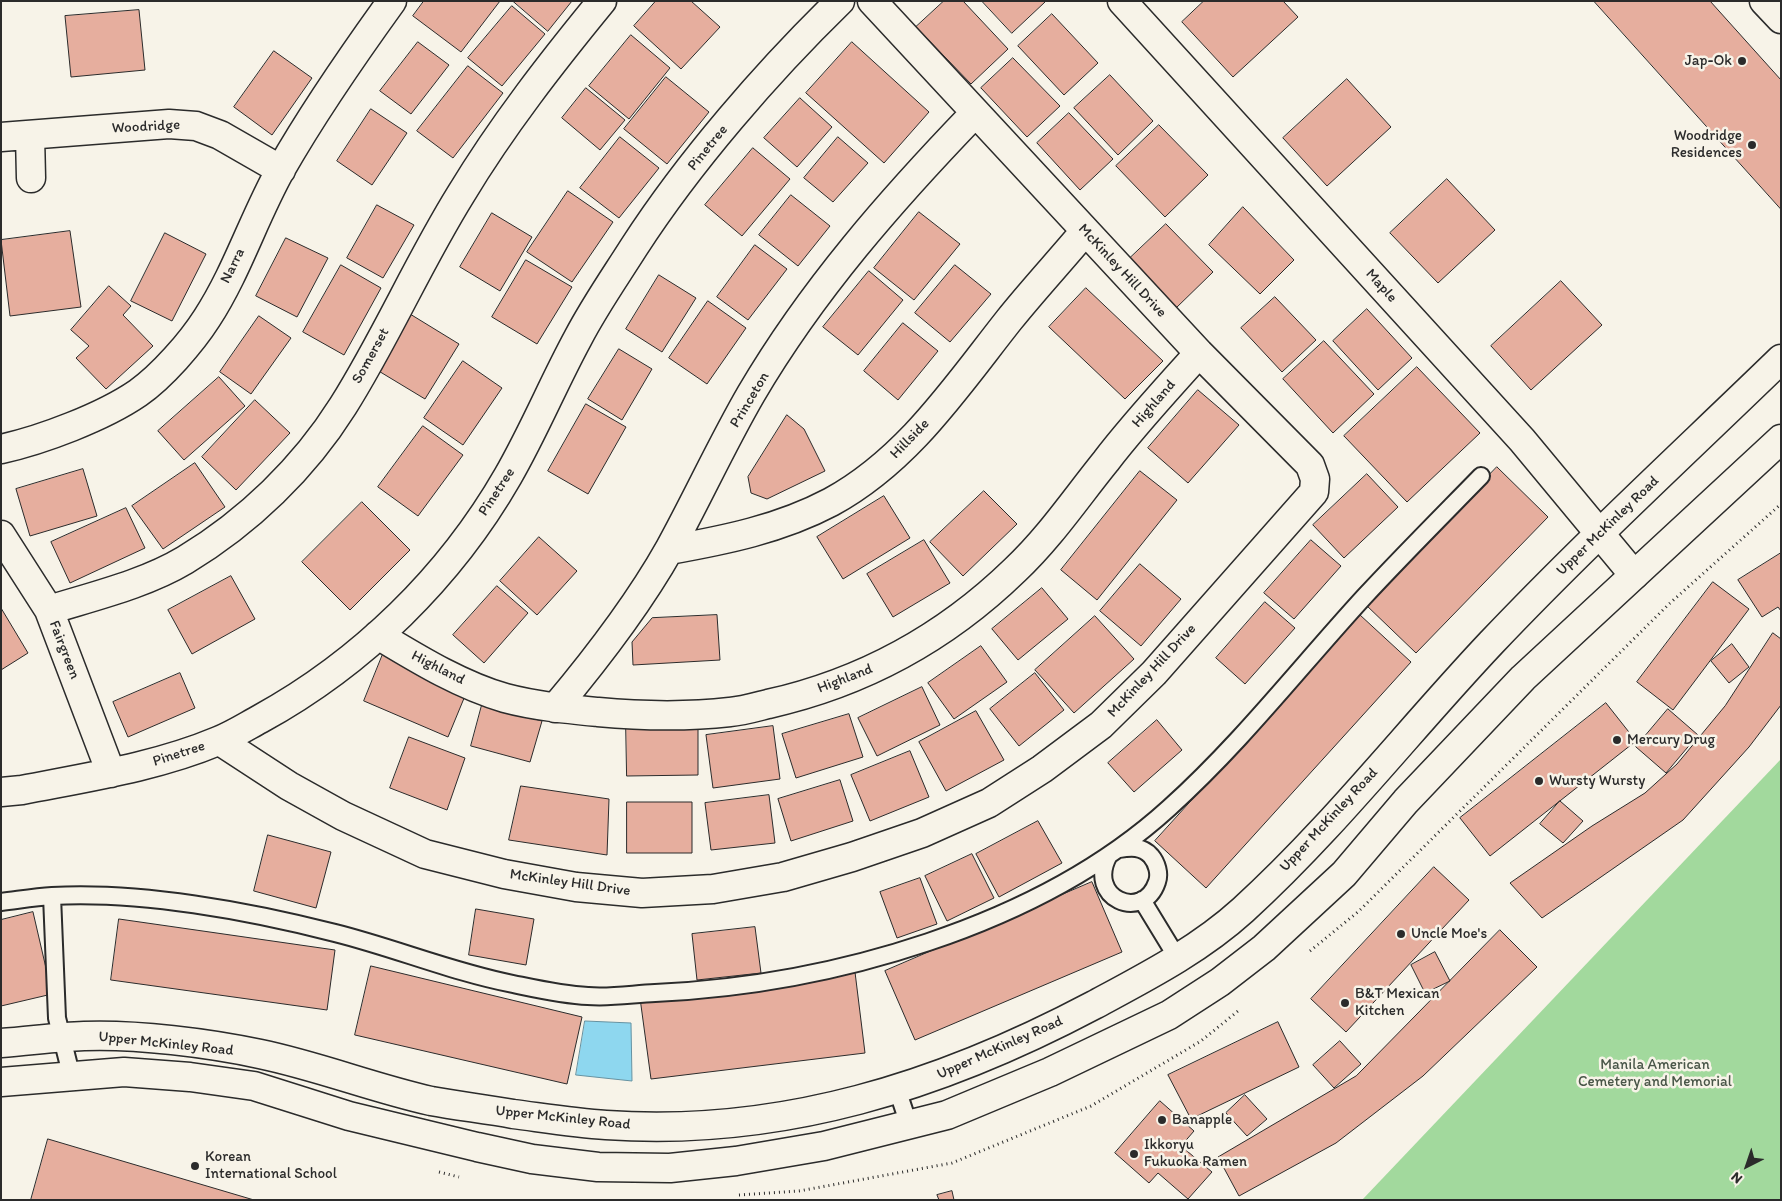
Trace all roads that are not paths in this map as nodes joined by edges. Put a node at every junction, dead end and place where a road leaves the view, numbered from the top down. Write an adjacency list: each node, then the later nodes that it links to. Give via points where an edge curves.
1 (602, 1): 23 (street, Somerset, via 556,57 461,193 342,407 309,454 270,495 235,525 184,560 122,588)
2 (840, 1): 24 (street, Pinetree, via 772,72 705,150 635,245 578,337 506,480 430,584)
3 (872, 1): 8 (street, McKinley Hill Drive)
4 (1122, 1): 19 (street, Maple, via 1522,440)
5 (1764, 1): 7 (street)
6 (386, 4): 11 (street, Narra)
7 (1781, 20)
8 (975, 113): 13 (street, McKinley Hill Drive); 21 (street, Princeton, via 860,239 808,310 752,392)
9 (30, 135): 10 (street, Woodridge); 11 (street, Woodridge, via 169,124 196,126 220,135); 12 (street)
10 (1, 137)
11 (281, 170): 17 (street, Narra, via 207,318 173,360 138,393 87,420)
12 (31, 178)
13 (1085, 231): 14 (street, McKinley Hill Drive); 21 (street, Hillside, via 909,444 875,474 831,502 779,525)
14 (1198, 353): 25 (street, Highland, via 1107,459 1060,522 1015,570 922,644 859,676 796,698 732,712 676,715); 26 (street, McKinley Hill Drive, via 1310,465 1315,479 1314,492 1154,673 1101,725 1042,770 989,803 922,833 783,877 713,889 642,893 576,887 504,874 425,854 343,816)
15 (1781, 359): 19 (street, Upper McKinley Road)
16 (1781, 439): 22 (street, Upper McKinley Road)
17 (1, 449)
18 (1481, 476): 29 (lane, via 1364,597 1245,734 1169,809)
19 (1599, 534): 22 (street, Maple); 33 (street, Upper McKinley Road, via 1453,684 1311,843 1240,913)
20 (1, 535): 23 (street, Fairgreen)
21 (669, 550): 25 (street, Princeton, via 600,654)
22 (1634, 576): 41 (street, Upper McKinley Road, via 1517,684 1406,801 1344,874 1238,968 1169,1015 1050,1072 946,1115)
23 (49, 610): 27 (street, Fairgreen)
24 (378, 635): 25 (street, Highland, via 455,678 504,698); 26 (street, Pinetree, via 334,672)
25 (555, 708)
26 (220, 741): 27 (street, Pinetree, via 154,763)
27 (110, 773): 28 (street, Pinetree)
28 (1, 792)
29 (1114, 852): 30 (lane, via 1066,881 1001,912 931,942 861,962 778,980 692,991 589,996 510,984 338,934 267,918 119,897); 31 (lane, via 1104,865 1105,887 1120,902); 31 (lane, via 1130,847 1142,849 1151,856 1158,878 1154,890)
30 (52, 896): 32 (lane); 34 (lane, via 56,1010)
31 (1144, 899): 33 (lane)
32 (1, 902)
33 (1180, 958): 39 (street, Upper McKinley Road, via 1035,1036 935,1078)
34 (61, 1039): 35 (street, Upper McKinley Road); 36 (lane); 37 (street, Upper McKinley Road, via 128,1037 199,1044 260,1054)
35 (1, 1043)
36 (71, 1074): 38 (street, Upper McKinley Road); 40 (street, Upper McKinley Road, via 124,1072 254,1086)
37 (356, 1081): 39 (street, Upper McKinley Road, via 431,1101 486,1110 605,1125 663,1126 739,1124 822,1110); 40 (street)
38 (1, 1082)
39 (897, 1089): 41 (lane)
40 (349, 1116): 41 (street, Upper McKinley Road, via 532,1159 598,1167 661,1168 736,1162 824,1146)
41 (909, 1125)

